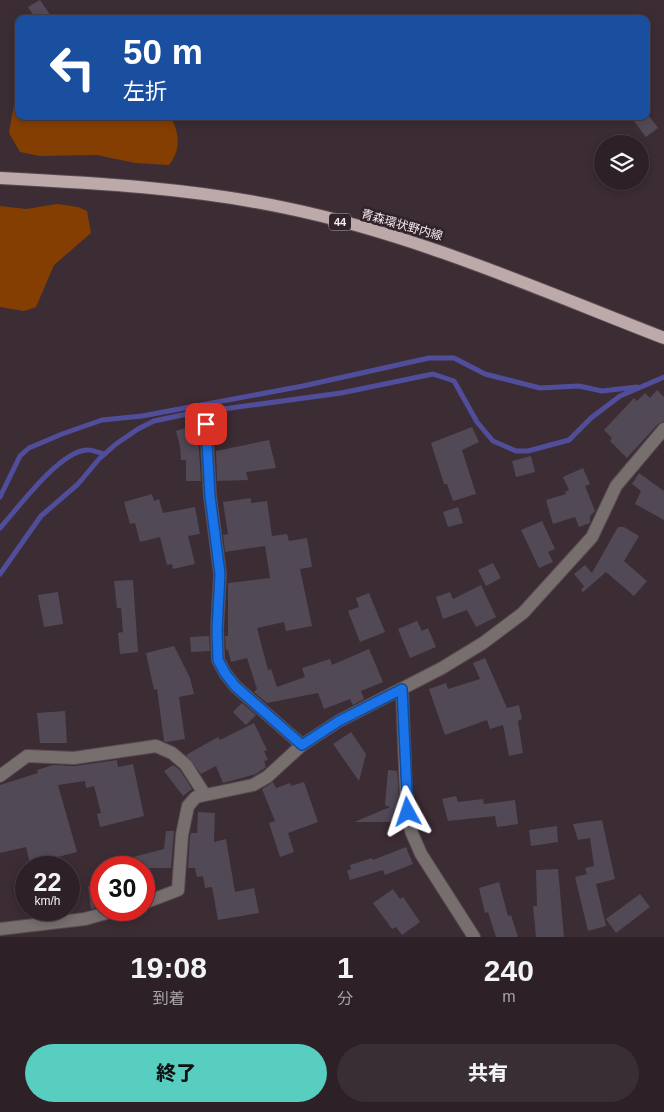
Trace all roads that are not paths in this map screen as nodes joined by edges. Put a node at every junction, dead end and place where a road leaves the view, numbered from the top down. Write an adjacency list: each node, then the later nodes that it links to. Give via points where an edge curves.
1 (0, 178): 2 (main road, 青森環状野内線 / 44, via 131,186 286,208 438,250)
2 (664, 338)
3 (206, 424): 6 (street, via 210,496 220,574 218,660 235,686)
4 (664, 429): 5 (street, via 616,486 592,537 523,613 483,643)
5 (402, 689): 6 (street, via 339,721); 12 (street, via 406,792 411,831 421,854)
6 (302, 745): 8 (street, via 267,777 252,785 229,792)
7 (0, 776): 8 (street, via 27,756 74,758 156,746 172,753 186,765)
8 (205, 794): 9 (street, via 196,797 188,806 182,835 178,890)
9 (155, 899)
10 (90, 918): 11 (street)
11 (0, 929)
12 (474, 937)

